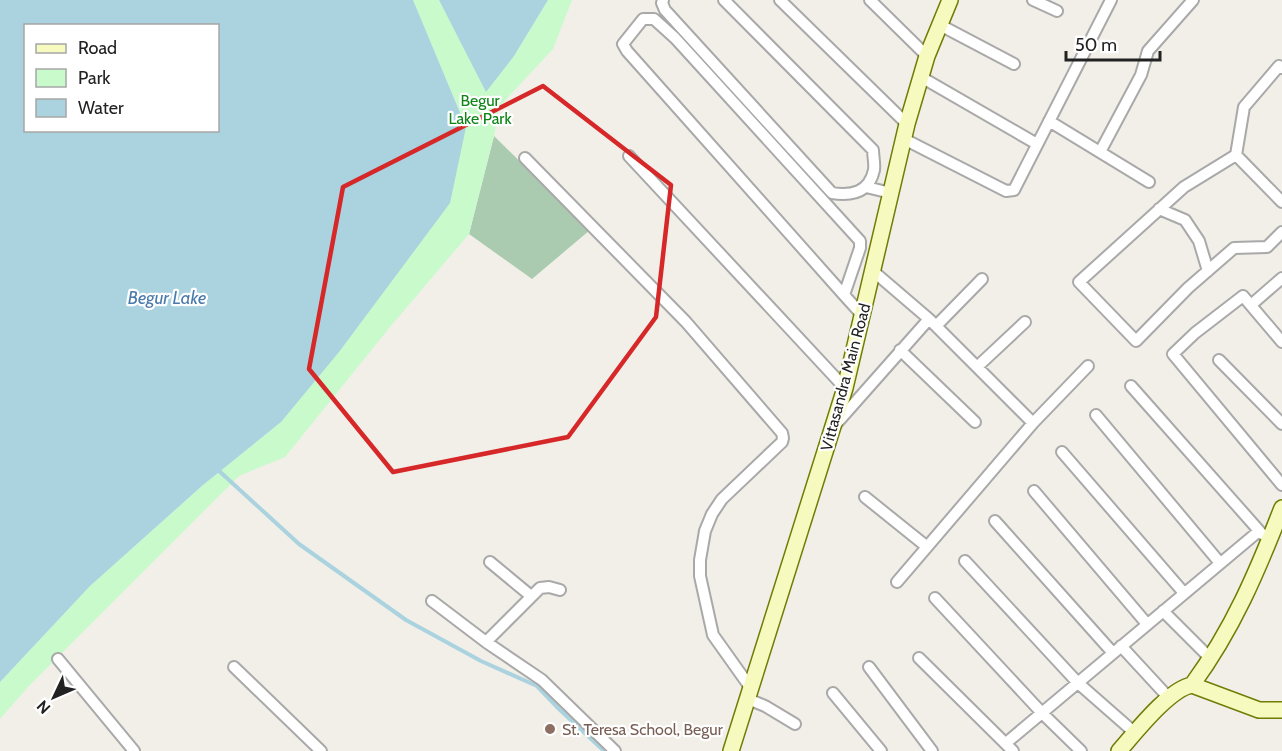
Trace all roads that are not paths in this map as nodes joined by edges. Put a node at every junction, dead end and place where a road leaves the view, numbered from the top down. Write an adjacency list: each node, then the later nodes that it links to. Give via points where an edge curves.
1 (663, 0): 23 (street, via 665,10 832,193 849,195)
2 (724, 0): 23 (street, via 873,150 874,170)
3 (780, 0): 16 (street)
4 (870, 0): 11 (street)
5 (950, 0): 10 (street, Vittasandra Main Road)
6 (1033, 0): 9 (street)
7 (1111, 0): 15 (street)
8 (1193, 0): 18 (street, via 1148,51 1141,75)
9 (1057, 11)
10 (940, 25): 11 (street, Vittasandra Main Road); 12 (street)
11 (927, 56): 14 (street, Vittasandra Main Road)
12 (1014, 64)
13 (1282, 68): 19 (street, via 1279,66 1244,107)
14 (921, 77): 16 (street, Vittasandra Main Road); 17 (street)
15 (1049, 121): 17 (street); 18 (street)
16 (906, 132): 17 (street, via 1011,191); 24 (street, Vittasandra Main Road)
17 (1037, 144)
18 (1100, 152): 22 (street)
19 (1236, 154): 25 (street); 26 (street, via 1184,187)
20 (628, 156): 43 (street)
21 (525, 158): 77 (street, via 686,322 782,434 782,442 722,499 712,514 700,560 713,635)
22 (1149, 182)
23 (866, 187): 24 (street)
24 (891, 193): 28 (street, Vittasandra Main Road)
25 (1282, 202)
26 (1159, 209): 29 (street, via 1185,220 1199,241); 29 (street, via 1079,282 1137,341)
27 (1282, 232): 29 (street, via 1267,247 1234,248)
28 (873, 271): 34 (street, Vittasandra Main Road); 35 (street)
29 (1208, 271)
30 (1282, 278): 33 (street)
31 (982, 279): 35 (street)
32 (844, 295): 32 (street, via 860,241 675,38 654,19 643,19 623,45 627,51); 34 (street)
33 (1251, 305): 37 (street); 50 (street, via 1243,296 1173,354)
34 (863, 316): 43 (street, Vittasandra Main Road)
35 (932, 322): 38 (street); 41 (street)
36 (1025, 322): 41 (street)
37 (1282, 342)
38 (900, 350): 45 (street); 48 (street)
39 (1219, 360): 47 (street)
40 (1088, 366): 46 (street)
41 (977, 367): 46 (street)
42 (1131, 386): 55 (street)
43 (845, 388): 48 (street, Vittasandra Main Road)
44 (1096, 415): 59 (street)
45 (975, 422)
46 (1033, 423): 56 (street)
47 (1282, 424)
48 (833, 428): 77 (street, Vittasandra Main Road)
49 (1062, 452): 62 (street)
50 (1282, 485)
51 (1034, 491): 67 (street)
52 (865, 497): 56 (street)
53 (1282, 508): 55 (street)
54 (995, 520): 69 (street)
55 (1264, 536): 59 (street); 72 (street, via 1235,618)
56 (926, 546): 60 (street)
57 (965, 561): 75 (street)
58 (490, 562): 63 (street)
59 (1220, 563): 62 (street)
60 (897, 582)
61 (560, 590): 63 (street, via 544,587)
62 (1184, 593): 66 (street)
63 (531, 596): 68 (street)
64 (935, 598): 81 (street)
65 (432, 601): 68 (street)
66 (1163, 612): 67 (street); 72 (street)
67 (1148, 624): 69 (street)
68 (486, 642): 87 (street, via 542,680)
69 (1117, 650): 75 (street); 79 (street)
70 (919, 658): 84 (street)
71 (58, 659): 85 (street)
72 (1211, 659): 76 (street)
73 (234, 667): 86 (street)
74 (869, 667): 90 (street)
75 (1078, 683): 81 (street); 83 (street)
76 (1192, 685): 79 (street); 80 (street, via 1259,710)
77 (749, 693): 82 (street); 88 (street, Vittasandra Main Road)
78 (833, 693): 89 (street)
79 (1169, 698): 83 (street)
80 (1282, 710)
81 (1042, 713): 84 (street); 91 (street)
82 (795, 724)
83 (1135, 733): 92 (street)
84 (1009, 747)
85 (134, 751)
86 (321, 751)
87 (615, 751)
88 (731, 751)
89 (881, 751)
90 (932, 751)
91 (1081, 751)
92 (1119, 751)

